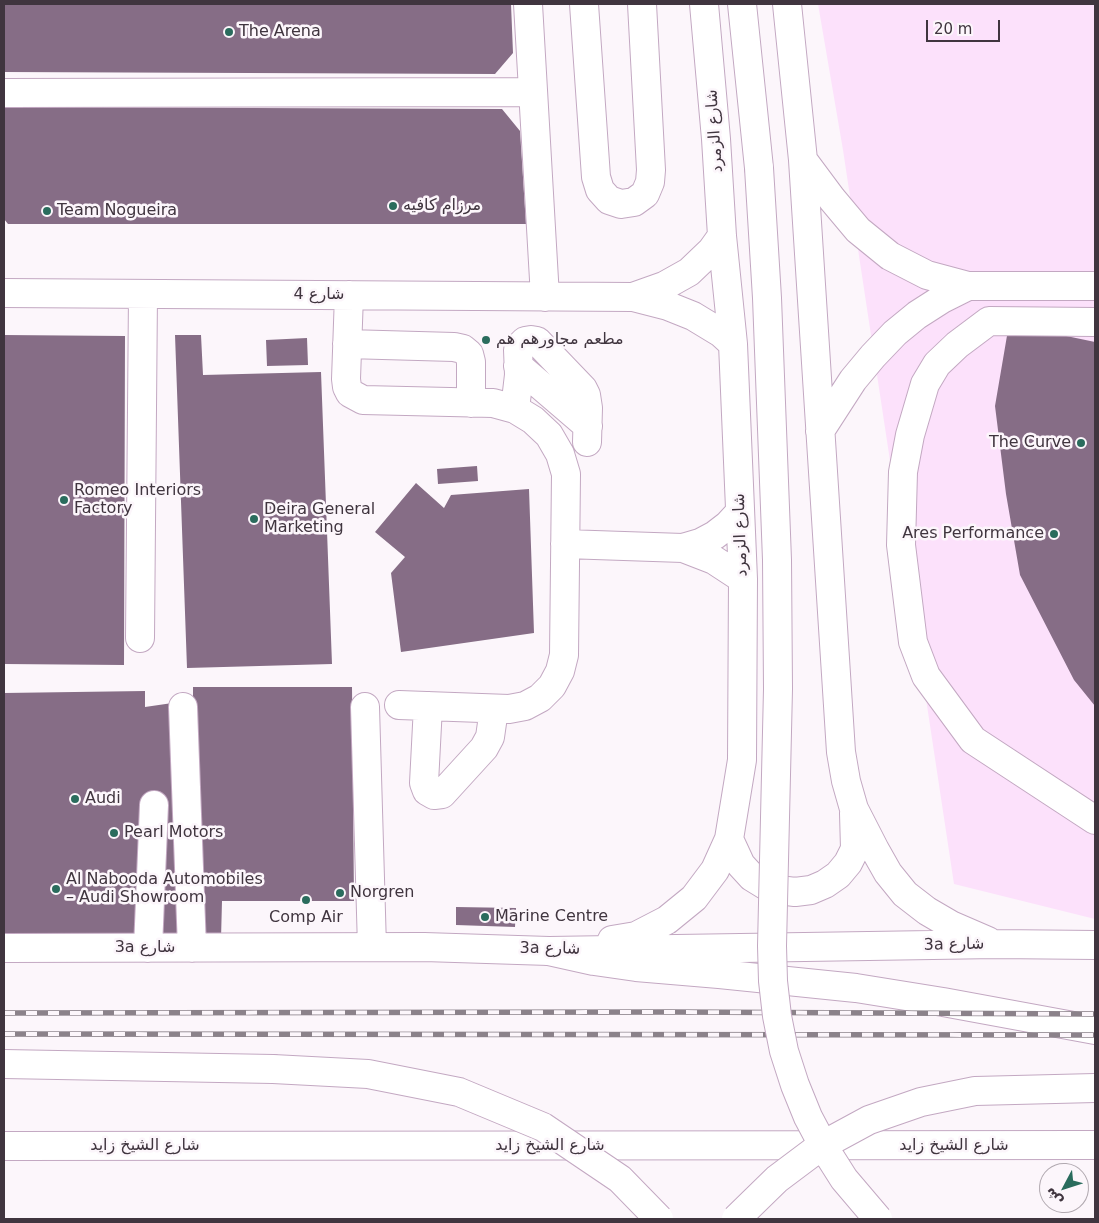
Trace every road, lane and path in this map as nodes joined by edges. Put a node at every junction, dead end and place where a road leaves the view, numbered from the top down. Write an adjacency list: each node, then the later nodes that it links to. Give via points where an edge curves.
1 (528, 4): 7 (main road)
2 (584, 4): 3 (main road, via 596,177 600,190 609,200 621,204 634,202 645,194 650,182)
3 (642, 4)
4 (704, 4): 10 (main road, شارع الزمرد)
5 (742, 4): 53 (main road, bridge, via 759,168 777,560 773,981 784,1051 808,1118 844,1179)
6 (787, 4): 9 (main road)
7 (533, 92): 8 (main road); 16 (main road)
8 (4, 93)
9 (803, 160): 11 (main road, via 844,215 873,244 927,275); 23 (main road)
10 (722, 236): 17 (main road, شارع 4, via 689,272); 20 (main road, شارع الزمرد)
11 (968, 286): 12 (main road); 23 (main road, via 942,299 895,333 853,380)
12 (1095, 286)
13 (4, 293): 14 (main road, شارع 4)
14 (143, 294): 15 (main road, شارع 4); 29 (main road)
15 (349, 295): 16 (main road, شارع 4); 19 (main road)
16 (545, 297): 17 (main road, شارع 4)
17 (634, 297): 20 (main road, شارع 4, via 693,316)
18 (1095, 322): 37 (main road, via 989,321 937,364 925,384 910,435 903,472 901,545 914,642 926,676 973,740)
19 (347, 344): 21 (main road, via 347,387 356,397 363,400); 21 (main road, via 463,348 471,362)
20 (733, 344): 25 (main road, شارع الزمرد)
21 (471, 402): 22 (main road)
22 (515, 409): 24 (main road, via 518,366); 26 (main road, via 548,435 560,454 566,474)
23 (820, 431): 36 (main road, via 841,752)
24 (588, 434)
25 (740, 512): 27 (main road, via 715,535); 28 (main road, شارع الزمرد)
26 (565, 544): 27 (main road); 34 (main road, via 564,655 560,671 540,698 525,706)
27 (683, 548): 28 (main road, via 714,560)
28 (743, 579): 38 (main road, شارع الزمرد, via 742,760)
29 (140, 638)
30 (399, 705): 31 (main road)
31 (428, 706): 34 (main road); 34 (main road, via 424,783 427,791 434,795 442,794 484,748 490,737)
32 (183, 707): 44 (main road)
33 (365, 707): 41 (main road)
34 (494, 708)
35 (154, 805): 43 (main road)
36 (854, 809): 38 (main road, via 855,849 848,863 838,875 810,890 795,892 765,885 741,865); 39 (main road, via 888,873 905,894 935,916)
37 (1095, 820)
38 (729, 838): 45 (main road, شارع الزمرد, via 715,870 694,898 667,920 636,936)
39 (996, 944): 40 (main road, 3a شارع); 45 (main road, 3a شارع)
40 (1095, 945)
41 (372, 947): 44 (main road, 3a شارع); 45 (main road, 3a شارع)
42 (4, 948): 43 (main road, 3a شارع)
43 (148, 948): 44 (main road, 3a شارع)
44 (192, 948)
45 (549, 951): 46 (main road, via 636,967 865,989)
46 (1095, 1030)
47 (4, 1064): 51 (main road, bridge, via 368,1074 459,1092 543,1127 620,1179)
48 (1095, 1088): 52 (main road, bridge, via 975,1091 921,1102 869,1120 820,1146 784,1173)
49 (4, 1146): 50 (main road, شارع الشيخ زايد)
50 (1095, 1146)
51 (659, 1219)
52 (736, 1219)
53 (878, 1219)

